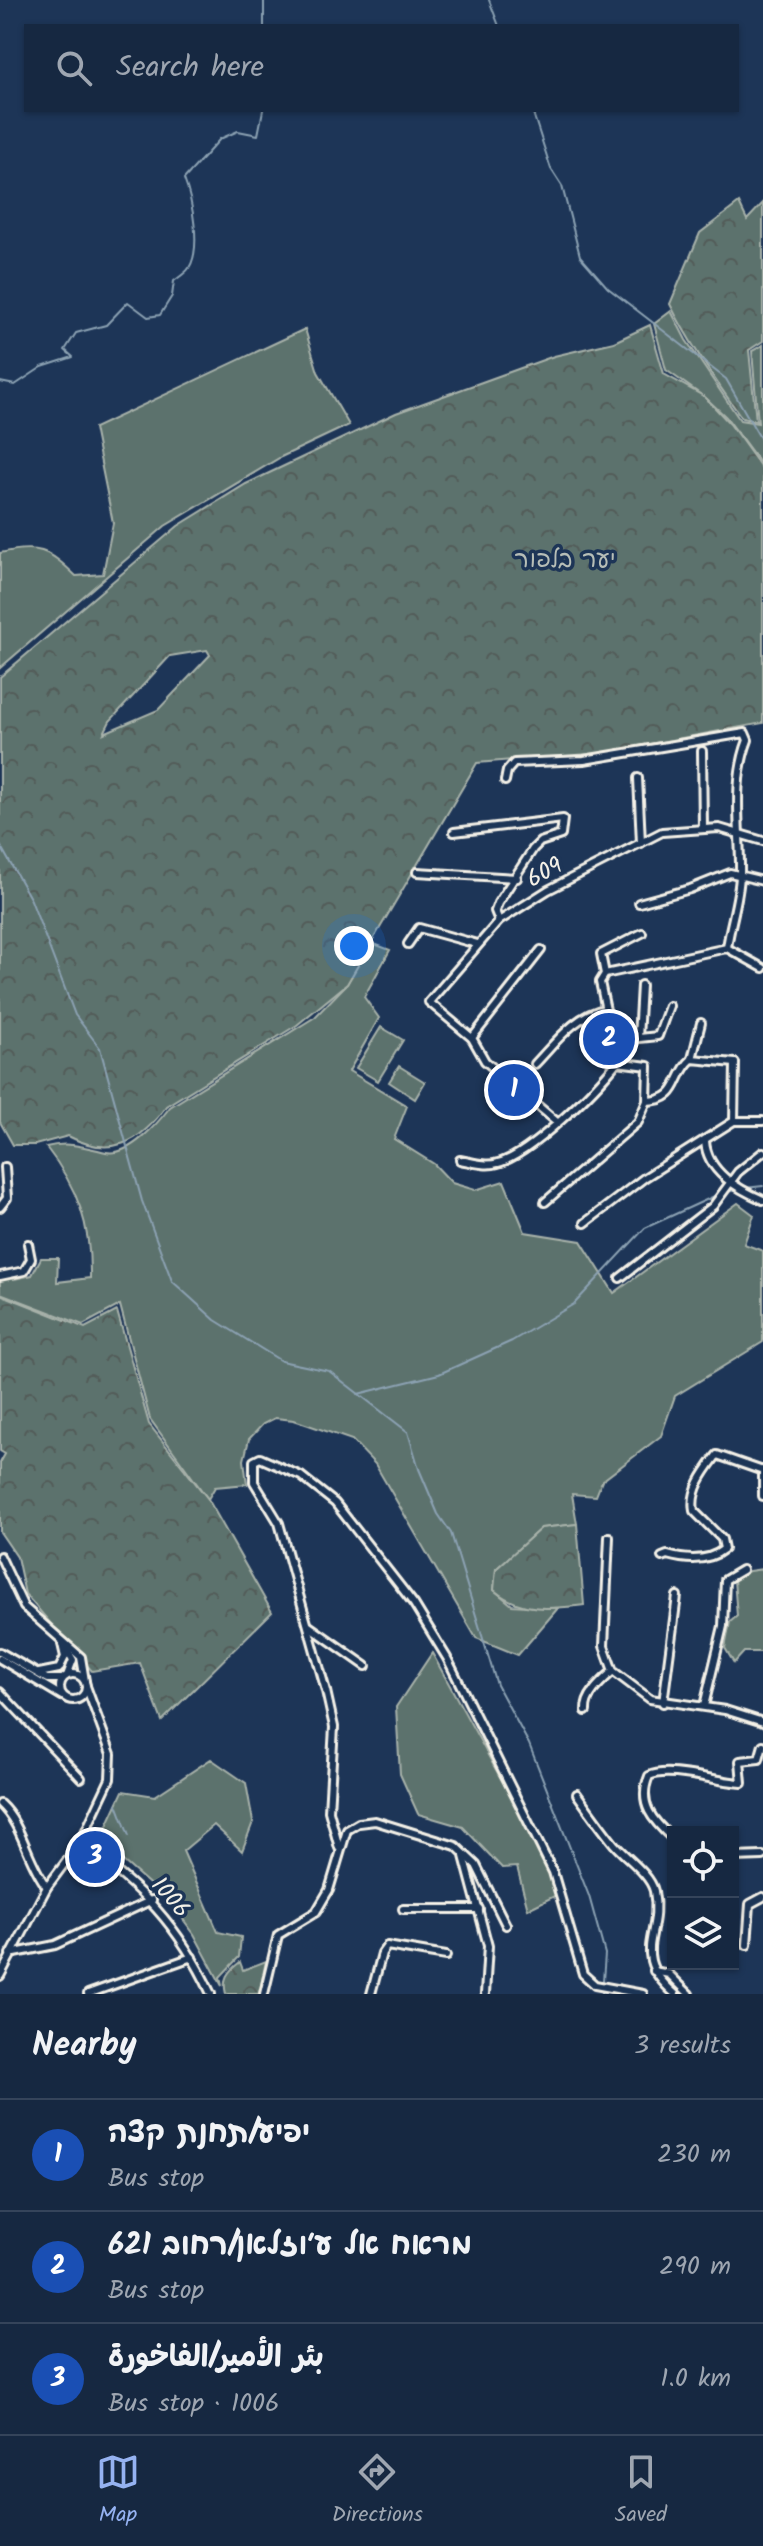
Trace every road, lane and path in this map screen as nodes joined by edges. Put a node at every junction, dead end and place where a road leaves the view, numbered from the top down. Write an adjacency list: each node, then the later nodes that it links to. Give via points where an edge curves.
1 (702, 751): 4 (street)
2 (638, 778): 8 (street)
3 (505, 781): 6 (street, via 514,763 584,760 745,733)
4 (703, 827): 6 (street, 609); 8 (street, 609, via 662,832)
5 (454, 832): 11 (street, via 563,819 561,835 540,842)
6 (737, 832): 7 (street, 609); 10 (street)
7 (763, 841)
8 (641, 843): 14 (street, 609)
9 (417, 872): 11 (street)
10 (740, 873): 12 (street); 13 (street); 18 (street)
11 (517, 878): 14 (street, via 498,903)
12 (763, 881)
13 (639, 903)
14 (499, 921): 17 (street, 609)
15 (642, 933): 21 (street, via 601,954)
16 (408, 944): 17 (street, via 419,928)
17 (477, 944): 26 (street, 609, via 429,1002)
18 (727, 948): 20 (street); 21 (street)
19 (541, 950): 26 (street)
20 (763, 968)
21 (605, 974): 24 (street, via 600,982)
22 (641, 985): 27 (street)
23 (669, 1006): 27 (street, via 658,1036)
24 (605, 1009): 28 (street); 31 (street, via 575,1023)
25 (701, 1023): 29 (street)
26 (472, 1038): 35 (street, via 485,1061)
27 (638, 1038): 28 (street)
28 (612, 1041): 30 (street)
29 (692, 1059): 32 (street, via 666,1099); 33 (street, via 735,1063)
30 (617, 1062): 32 (street, via 648,1066); 35 (street)
31 (535, 1064)
32 (647, 1101): 42 (street, via 638,1122)
33 (734, 1121): 34 (street); 36 (street)
34 (763, 1121)
35 (557, 1122): 38 (street, via 530,1146 497,1164)
36 (705, 1141): 40 (street, via 709,1157); 44 (street)
37 (763, 1152): 40 (street)
38 (460, 1160)
39 (5, 1167): 43 (street, via 7,1198)
40 (729, 1182): 41 (street); 47 (street, via 713,1206)
41 (763, 1200)
42 (545, 1202)
43 (0, 1207)
44 (585, 1223)
45 (28, 1244): 46 (street, via 31,1259 24,1271)
46 (0, 1276)
47 (620, 1278)
48 (763, 1470): 49 (street); 52 (street, via 717,1455 694,1493 693,1505 722,1539 724,1549 714,1556 685,1560)
49 (763, 1496)
50 (609, 1537): 61 (street, via 604,1646)
51 (0, 1556): 56 (street, via 24,1607)
52 (662, 1557)
53 (742, 1570): 68 (street, via 725,1580 723,1626)
54 (677, 1596): 67 (street)
55 (309, 1626): 59 (street); 78 (street, via 334,1727 329,1811); 99 (street, via 279,1523 251,1474 260,1458 301,1476 335,1503 414,1604 447,1658 553,1872 583,1974 595,1985)
56 (61, 1641): 60 (street, via 65,1657 59,1669 48,1674); 62 (street, via 73,1660); 63 (street, via 81,1657)
57 (0, 1652): 60 (street)
58 (0, 1659): 65 (street)
59 (366, 1666)
60 (33, 1671): 62 (street, via 47,1679)
61 (613, 1671): 67 (street); 69 (street)
62 (64, 1677): 63 (street, via 75,1674); 65 (street)
63 (86, 1684): 66 (street, via 84,1694); 70 (street)
64 (0, 1692): 73 (street)
65 (64, 1697): 66 (street)
66 (74, 1700): 70 (street)
67 (663, 1703): 68 (street)
68 (704, 1706): 71 (street)
69 (586, 1711)
70 (97, 1715): 77 (street, via 112,1766)
71 (763, 1722)
72 (763, 1745): 76 (street, via 759,1759 740,1761 742,1783 672,1773 649,1776 645,1807)
73 (81, 1778)
74 (577, 1794): 92 (street, via 651,1883 649,1945)
75 (0, 1804): 82 (street)
76 (667, 1832)
77 (80, 1843): 82 (street); 84 (street, 1006)
78 (339, 1848): 79 (street, via 353,1825 375,1821); 96 (street, via 329,1890 316,1912 275,1940)
79 (463, 1852): 86 (street); 87 (street, via 476,1865)
80 (763, 1856): 81 (street)
81 (739, 1857)
82 (47, 1887): 89 (street)
83 (763, 1897): 88 (street, via 750,1904)
84 (152, 1900): 89 (street, via 55,1945); 91 (street, 1006)
85 (403, 1909): 86 (street)
86 (479, 1909): 98 (street, via 488,1946)
87 (506, 1925)
88 (747, 1945)
89 (10, 1954): 93 (street)
90 (446, 1956): 97 (street, via 387,1946)
91 (192, 1957): 94 (street); 95 (street, 1006)
92 (654, 1971): 100 (street); 101 (street, via 669,1974)
93 (0, 1976)
94 (88, 1994)
95 (211, 1994)
96 (264, 1994)
97 (371, 1994)
98 (485, 1994)
99 (643, 1994)
100 (675, 1994)
101 (689, 1994)

